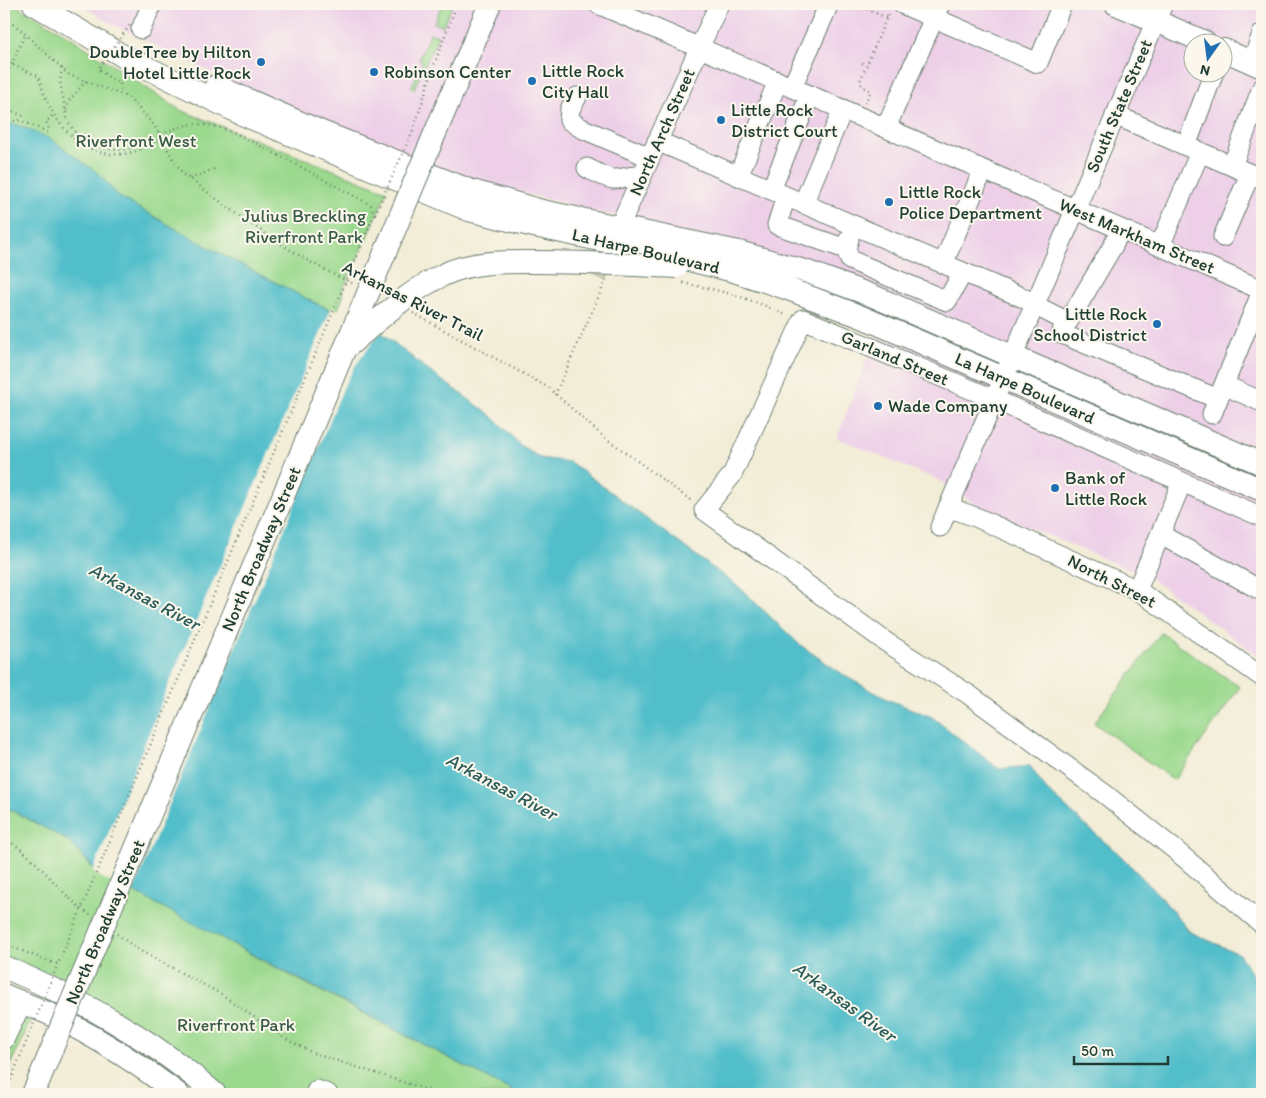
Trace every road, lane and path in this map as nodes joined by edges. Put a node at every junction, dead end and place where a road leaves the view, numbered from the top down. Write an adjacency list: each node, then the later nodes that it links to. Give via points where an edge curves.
1 (34, 4): 76 (main road, La Harpe Boulevard, via 123,56 207,98 469,210 734,271)
2 (63, 4): 80 (main road, La Harpe Boulevard, via 117,37 208,82 324,133 469,190 527,207 739,252 808,272 873,296)
3 (152, 4): 17 (street)
4 (457, 4): 48 (path, via 434,65)
5 (490, 4): 48 (main road, North Broadway Street)
6 (719, 4): 21 (street, North Arch Street)
7 (829, 4): 32 (street)
8 (1062, 4): 13 (street, via 1038,63)
9 (1116, 4): 14 (main road)
10 (896, 5): 13 (street); 15 (path)
11 (610, 6): 21 (street, West Markham Street)
12 (867, 9): 15 (path)
13 (937, 11): 47 (street)
14 (1160, 12): 18 (main road); 44 (street, South State Street)
15 (887, 18): 26 (path)
16 (4, 19): 19 (path, Arkansas River Trail)
17 (136, 27): 34 (path, bridge, via 98,69 120,83)
18 (1190, 32)
19 (26, 34): 25 (path); 28 (path, Arkansas River Trail)
20 (1262, 34): 27 (street)
21 (700, 48): 32 (street, West Markham Street); 50 (street, North Arch Street)
22 (1234, 55): 27 (main road)
23 (4, 61): 25 (path)
24 (862, 63): 26 (path)
25 (12, 64): 31 (path); 41 (path, via 38,76)
26 (867, 65): 37 (path, via 860,82 871,91)
27 (1257, 65)
28 (62, 68): 29 (path, Arkansas River Trail, via 69,75); 42 (path, via 60,82)
29 (86, 81): 34 (path, Arkansas River Trail); 42 (path, via 69,101)
30 (1211, 82): 51 (street)
31 (4, 83)
32 (785, 84): 35 (street, West Markham Street); 56 (street)
33 (1262, 88): 55 (street)
34 (121, 94): 49 (path, Arkansas River Trail, via 140,108)
35 (810, 95): 39 (street, West Markham Street); 59 (street)
36 (576, 97): 50 (street, via 569,120 581,128)
37 (864, 104)
38 (4, 108): 40 (path)
39 (843, 109): 47 (street, West Markham Street); 59 (street)
40 (11, 111): 43 (path); 45 (path, via 7,118)
41 (53, 112): 46 (path, via 46,121 48,132 20,120); 49 (path, via 71,136 102,152 132,152)
42 (65, 112): 61 (path, bridge, via 70,127 82,138 106,149 133,147 169,130 195,124 221,128 371,205)
43 (23, 116)
44 (1115, 116): 51 (street); 60 (street, South State Street)
45 (4, 117)
46 (4, 122)
47 (886, 128): 54 (street, West Markham Street)
48 (423, 135): 61 (path, bridge); 79 (main road, North Broadway Street, bridge)
49 (161, 138): 58 (path, Arkansas River Trail, via 184,175)
50 (653, 149): 56 (street); 57 (street, North Arch Street)
51 (1193, 149): 55 (street); 66 (street)
52 (587, 168): 57 (street, via 616,179 632,175)
53 (214, 169): 58 (path)
54 (983, 170): 60 (street, West Markham Street); 68 (street)
55 (1248, 173): 65 (street)
56 (738, 176): 59 (street)
57 (641, 177): 62 (street, North Arch Street)
58 (190, 179): 72 (path, Arkansas River Trail, via 281,244 333,275)
59 (787, 197): 63 (street); 67 (street, via 777,225)
60 (1075, 209): 64 (street, West Markham Street); 74 (street, South State Street)
61 (374, 215): 102 (path, bridge)
62 (624, 216)
63 (854, 225): 67 (street); 68 (street)
64 (1120, 229): 66 (street, West Markham Street); 77 (street, via 1076,310 1068,322)
65 (1223, 237)
66 (1160, 246): 73 (street, West Markham Street)
67 (846, 249): 69 (street, via 850,260 947,300)
68 (943, 264): 69 (street)
69 (963, 272): 74 (street)
70 (679, 274): 76 (main road, via 741,283); 78 (path); 79 (main road, bridge, via 563,262 501,262 472,266 445,274 418,288)
71 (613, 278): 82 (path, via 607,278)
72 (361, 287)
73 (1262, 291): 83 (street)
74 (1034, 304): 77 (street); 80 (street, South State Street)
75 (413, 313): 82 (path, Arkansas River Trail, via 512,367)
76 (862, 318): 81 (main road, La Harpe Boulevard)
77 (1064, 319): 83 (street, via 1062,334)
78 (802, 321): 84 (street, Garland Street); 90 (street, via 732,475)
79 (344, 349): 107 (main road, North Broadway Street, bridge)
80 (1012, 356): 81 (street, South State Street); 86 (main road, La Harpe Boulevard)
81 (1004, 378): 84 (street, South State Street); 88 (main road, La Harpe Boulevard)
82 (555, 395): 90 (path, Arkansas River Trail, via 599,433)
83 (1218, 399): 85 (street)
84 (994, 400): 87 (street, Garland Street); 89 (street, South State Street)
85 (1262, 402)
86 (1262, 464)
87 (1182, 482): 91 (street, Garland Street); 93 (street)
88 (1262, 490)
89 (948, 507): 92 (street, South State Street); 94 (street, North Street)
90 (704, 510): 99 (street, via 886,642 968,694 1106,795)
91 (1262, 517)
92 (940, 527)
93 (1161, 535): 94 (street); 95 (street)
94 (1137, 590): 96 (street, North Street)
95 (1262, 591)
96 (1262, 677)
97 (4, 838): 98 (path, via 30,857 77,907)
98 (93, 917)
99 (1262, 924)
100 (114, 932): 112 (path, via 137,949 221,994 284,1038 313,1053)
101 (4, 944): 102 (path)
102 (58, 964): 106 (path, bridge)
103 (4, 967): 109 (main road, via 107,1017 154,1047)
104 (13, 999): 105 (street); 108 (main road, via 52,1015 116,1050)
105 (4, 1040)
106 (5, 1094)
107 (33, 1094)
108 (178, 1094)
109 (214, 1094)
110 (315, 1094): 111 (street, via 317,1090)
111 (328, 1094)
112 (440, 1094)

